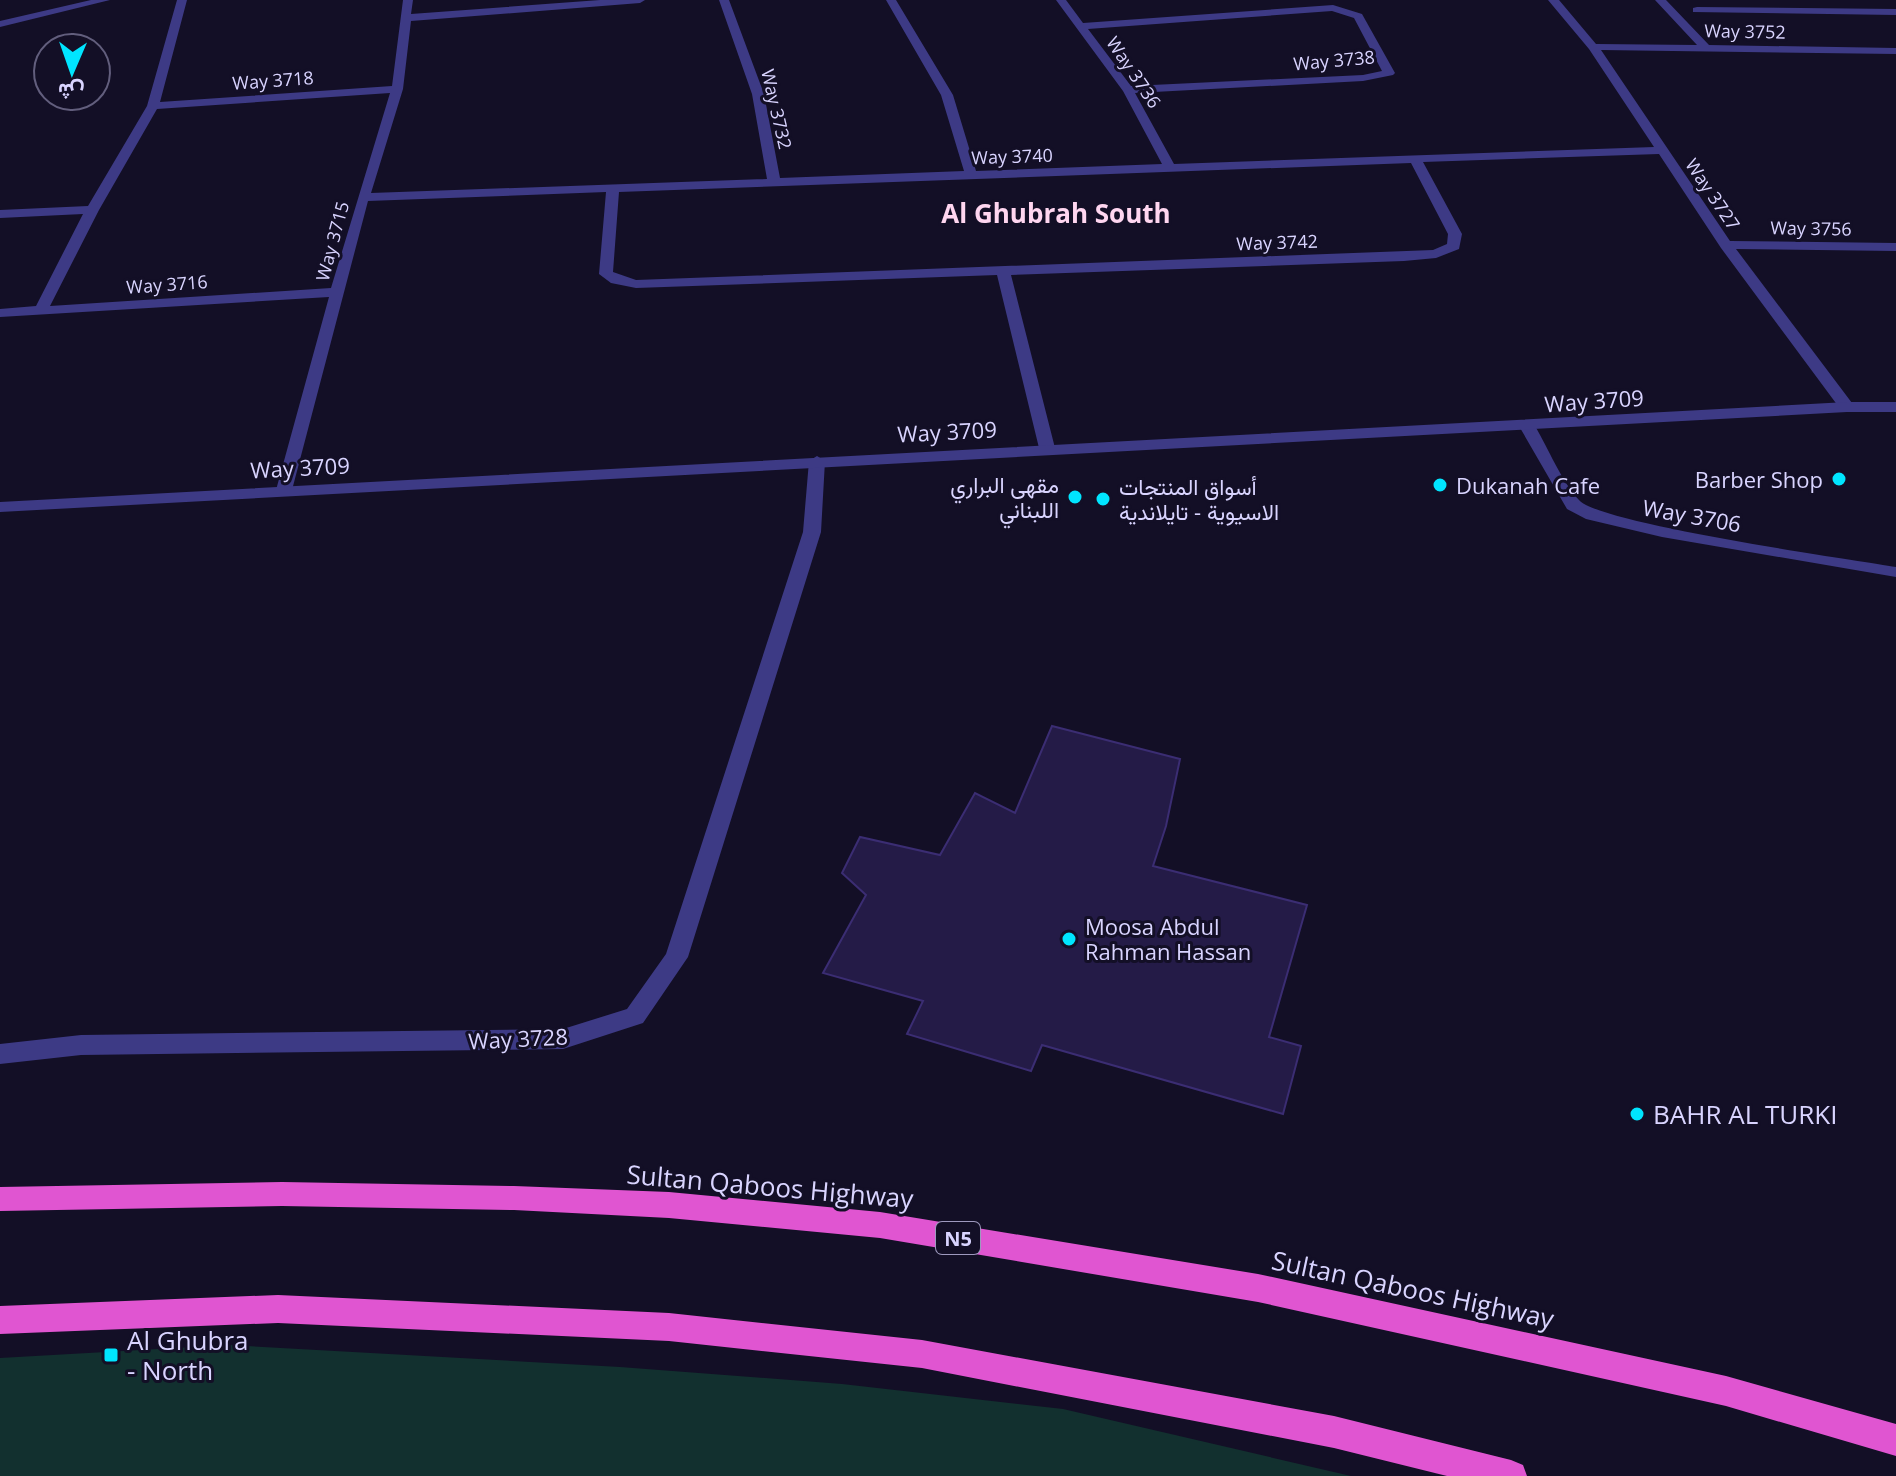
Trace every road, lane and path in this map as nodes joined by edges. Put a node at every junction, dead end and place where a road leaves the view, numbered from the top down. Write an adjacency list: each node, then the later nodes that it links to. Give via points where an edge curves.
1 (105, 0): 14 (street)
2 (182, 0): 21 (street)
3 (408, 0): 13 (street, Way 3715)
4 (640, 0): 10 (street)
5 (724, 0): 26 (street, Way 3732, via 758,94)
6 (891, 0): 25 (street, via 947,95)
7 (1061, 0): 15 (street, Way 3736)
8 (1553, 0): 16 (street, Way 3727)
9 (1660, 0): 17 (street)
10 (603, 1): 13 (street)
11 (1697, 10): 12 (street)
12 (1896, 12)
13 (407, 18): 19 (street, Way 3715)
14 (0, 24)
15 (1080, 26): 20 (street, Way 3736); 20 (street, Way 3738, via 1333,8 1358,16 1389,73)
16 (1593, 47): 17 (street, Way 3752); 22 (street, Way 3727)
17 (1706, 48): 18 (street, Way 3752)
18 (1896, 51)
19 (397, 89): 21 (street, Way 3718); 28 (street, Way 3715)
20 (1128, 90): 24 (street, Way 3736)
21 (153, 106): 29 (street)
22 (1662, 150): 23 (street, Way 3740); 31 (street, Way 3727)
23 (1415, 159): 24 (street, Way 3740); 33 (street, Way 3742, via 1455,234 1454,246 1436,254)
24 (1170, 168): 25 (street, Way 3740)
25 (971, 175): 26 (street, Way 3740)
26 (774, 182): 27 (street, Way 3740)
27 (613, 188): 28 (street, Way 3740); 33 (street, Way 3742, via 606,274 616,280 636,284)
28 (363, 197): 34 (street, Way 3715)
29 (92, 210): 30 (street); 35 (street)
30 (0, 214)
31 (1726, 245): 32 (street, Way 3756); 37 (street, Way 3727)
32 (1896, 247)
33 (1003, 271): 40 (street)
34 (337, 292): 35 (street, Way 3716); 42 (street, Way 3715)
35 (41, 310): 36 (street, Way 3716)
36 (0, 313)
37 (1847, 407): 38 (street, Way 3709); 39 (street, Way 3709)
38 (1896, 407)
39 (1527, 426): 40 (street, Way 3709); 44 (street, Way 3706, via 1573,505 1592,515 1634,527)
40 (1047, 448): 41 (street, Way 3709)
41 (817, 461): 42 (street, Way 3709); 45 (street, Way 3728, via 812,532 677,957 635,1016 563,1039 81,1045)
42 (284, 490): 43 (street, Way 3709)
43 (0, 507)
44 (1896, 572)
45 (0, 1054)
46 (2, 1199): 48 (highway, Sultan Qaboos Highway / N5, via 282,1194 514,1198 669,1205 880,1225 1258,1288)
47 (0, 1320): 51 (highway, via 278,1309 669,1327 922,1354 1334,1432)
48 (1726, 1391): 49 (highway); 50 (highway, Sultan Qaboos Highway / N5)
49 (1896, 1427)
50 (1896, 1440)
51 (1511, 1476)

